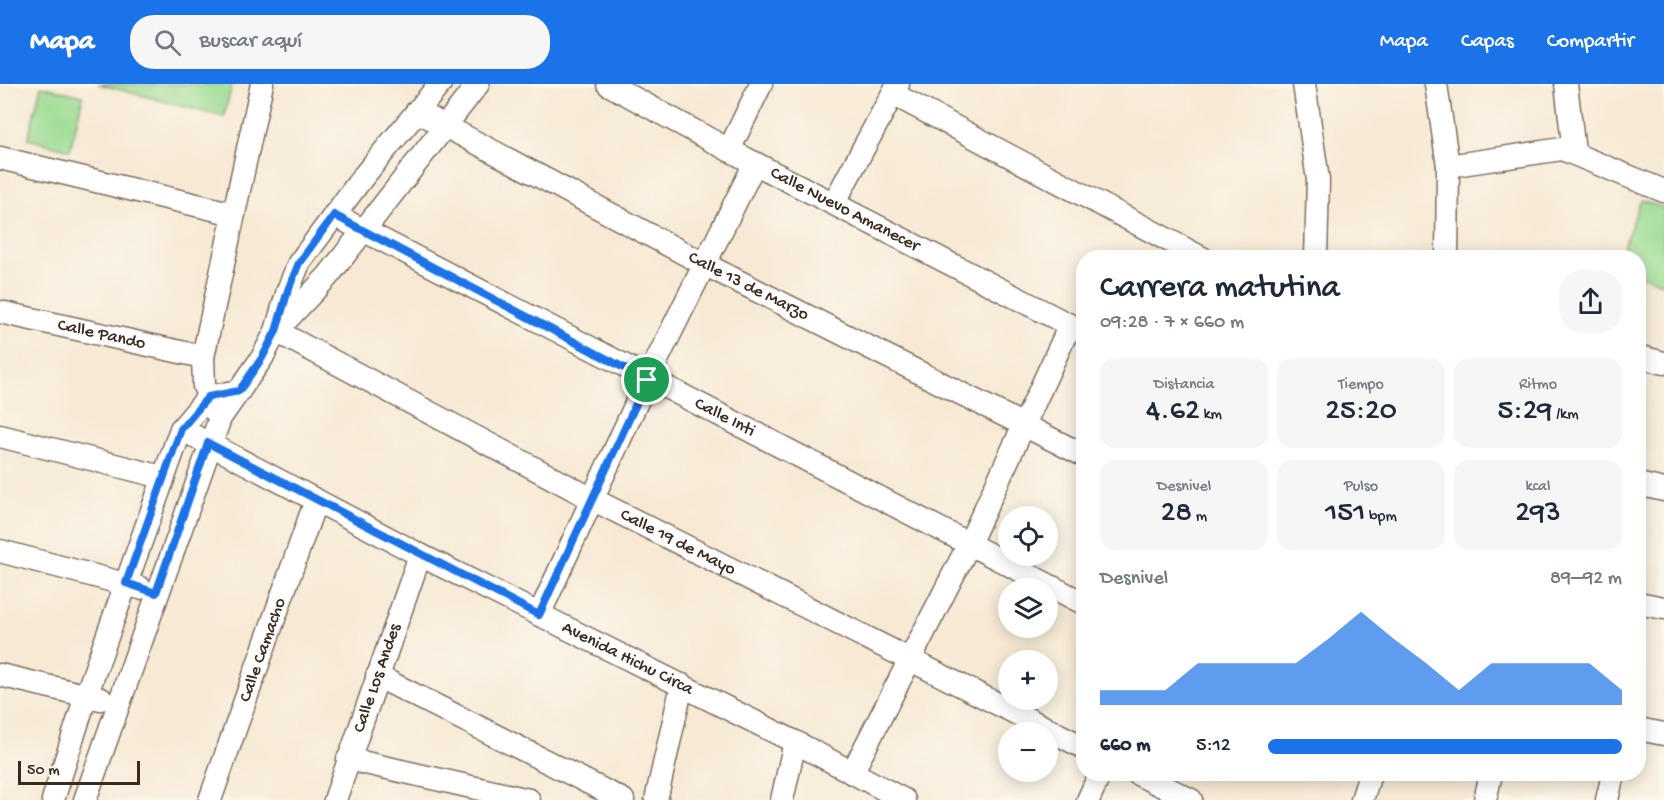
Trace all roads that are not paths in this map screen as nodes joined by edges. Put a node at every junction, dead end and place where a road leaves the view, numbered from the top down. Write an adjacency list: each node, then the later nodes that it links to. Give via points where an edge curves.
1 (262, 84): 19 (street)
2 (440, 84): 10 (street)
3 (478, 84): 11 (street)
4 (608, 84): 12 (street, Calle Nuevo Amanecer)
5 (761, 84): 12 (street)
6 (1304, 84): 23 (street, via 1317,180)
7 (1436, 84): 16 (street)
8 (1566, 84): 13 (street)
9 (895, 89): 18 (street); 22 (street)
10 (417, 111): 11 (street, Calle 13 de Marzo); 20 (street)
11 (445, 126): 21 (street); 25 (street, Calle 13 de Marzo)
12 (729, 150): 15 (street, Calle Nuevo Amanecer)
13 (1574, 152): 16 (street, via 1548,150); 17 (street)
14 (0, 158): 19 (street)
15 (755, 163): 18 (street, Calle Nuevo Amanecer); 25 (street)
16 (1448, 166): 24 (street)
17 (1664, 191)
18 (834, 203): 27 (street, Calle Nuevo Amanecer)
19 (234, 214): 30 (street)
20 (334, 215): 21 (street, Calle Inti); 28 (street, via 299,263)
21 (363, 231): 28 (street, via 328,276); 33 (street, Calle Inti)
22 (1185, 250)
23 (1316, 250)
24 (1447, 250)
25 (704, 264): 33 (street); 37 (street, Calle 13 de Marzo)
26 (0, 312): 30 (street, Calle Pando)
27 (1076, 328)
28 (276, 331): 34 (street); 46 (street, Calle 19 de Mayo)
29 (1076, 331): 37 (street)
30 (202, 357): 35 (street)
31 (1646, 358): 32 (street)
32 (1664, 363)
33 (647, 380): 46 (street); 47 (street, Calle Inti)
34 (239, 391): 35 (street); 36 (street)
35 (208, 397): 36 (street); 38 (street)
36 (220, 418): 40 (street)
37 (1025, 425): 41 (street, Calle 13 de Marzo); 47 (street)
38 (181, 429): 40 (street, Avenida Hichu Circa); 42 (street)
39 (0, 436): 42 (street)
40 (208, 443): 45 (street, Avenida Hichu Circa); 51 (street)
41 (1076, 451)
42 (162, 477): 50 (street)
43 (1646, 486): 44 (street)
44 (1664, 490)
45 (316, 500): 49 (street, Avenida Hichu Circa); 75 (street, Calle Camacho)
46 (594, 500): 55 (street); 56 (street, Calle 19 de Mayo)
47 (969, 544): 52 (street, Calle Inti); 56 (street)
48 (0, 551): 50 (street)
49 (420, 555): 55 (street, Avenida Hichu Circa); 58 (street, Calle Los Andes)
50 (126, 583): 51 (street); 60 (street)
51 (156, 593): 61 (street)
52 (1076, 599)
53 (1646, 605): 54 (street)
54 (1664, 608)
55 (539, 615): 59 (street, Avenida Hichu Circa)
56 (911, 659): 65 (street, Calle 19 de Mayo); 67 (street)
57 (0, 675): 60 (street)
58 (378, 676): 66 (street, Calle Los Andes); 78 (street)
59 (682, 685): 64 (street, Avenida Hichu Circa); 79 (street)
60 (86, 696): 61 (street); 73 (street)
61 (117, 703): 74 (street)
62 (1646, 731): 63 (street)
63 (1664, 734)
64 (795, 742): 67 (street, Avenida Hichu Circa); 80 (street)
65 (1076, 743)
66 (348, 759): 76 (street, Calle Los Andes); 77 (street)
67 (852, 773): 81 (street, Avenida Hichu Circa)
68 (1097, 781): 82 (street)
69 (1152, 781): 83 (street)
70 (1368, 781): 84 (street)
71 (1489, 781): 85 (street)
72 (1611, 781): 86 (street)
73 (53, 800)
74 (85, 800)
75 (210, 800)
76 (335, 800)
77 (529, 800)
78 (623, 800)
79 (656, 800)
80 (782, 800)
81 (904, 800)
82 (1088, 800)
83 (1191, 800)
84 (1362, 800)
85 (1485, 800)
86 (1607, 800)

